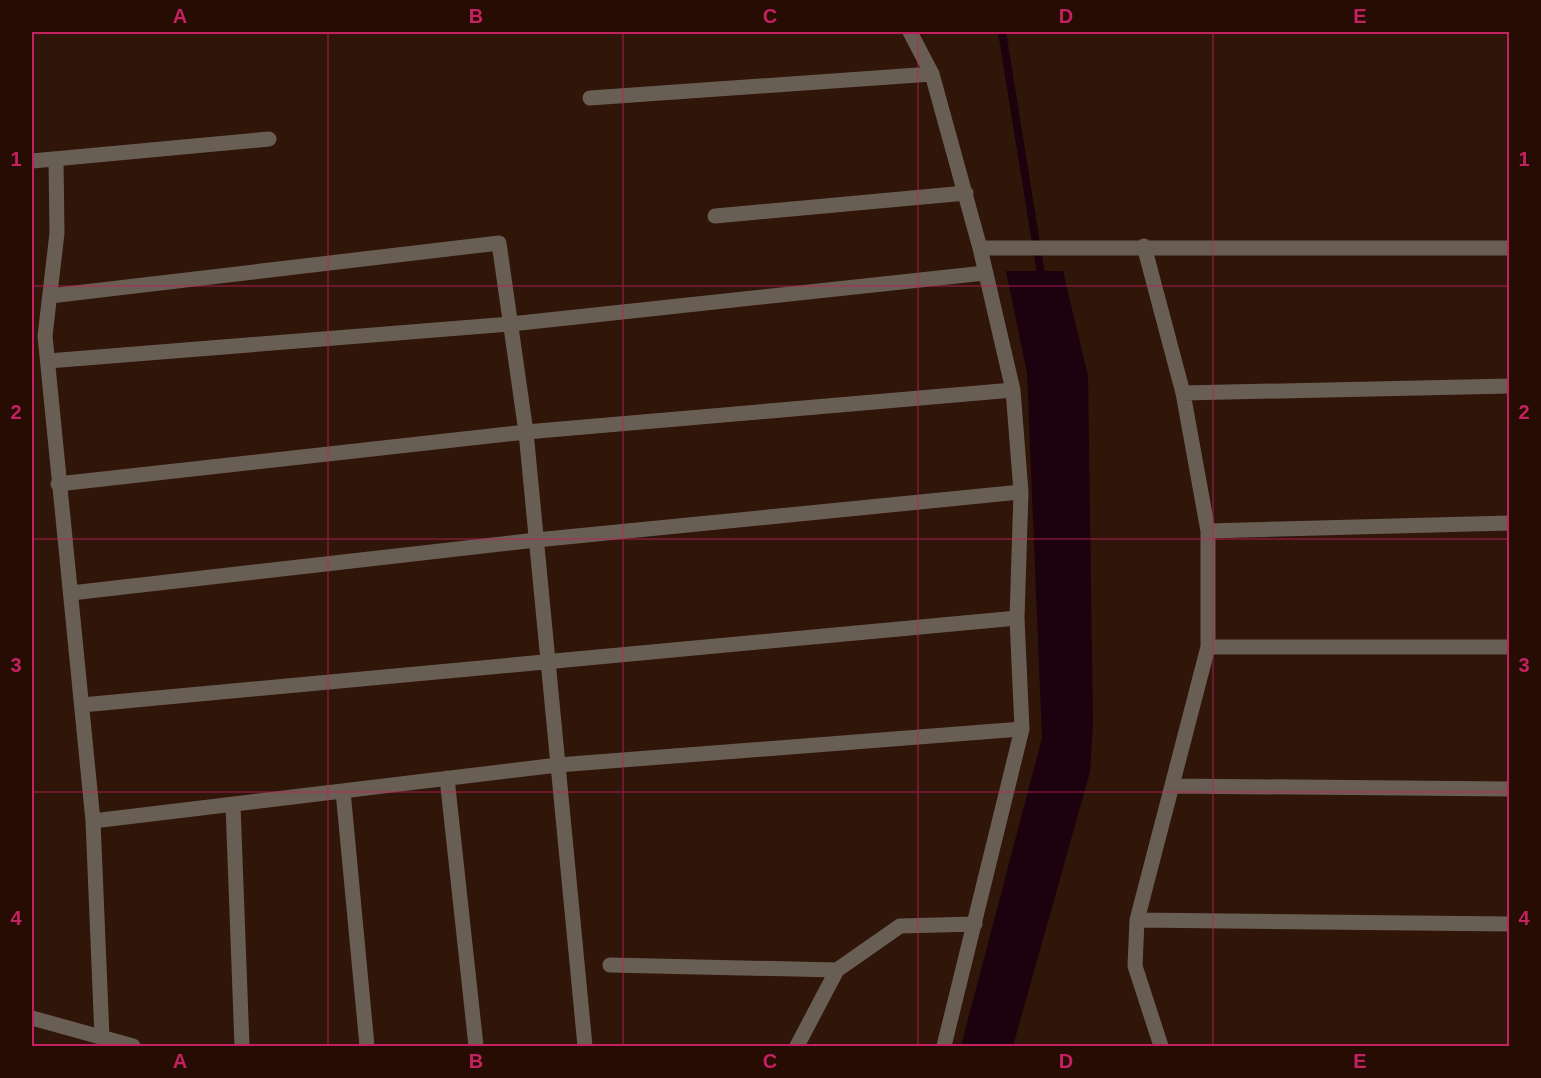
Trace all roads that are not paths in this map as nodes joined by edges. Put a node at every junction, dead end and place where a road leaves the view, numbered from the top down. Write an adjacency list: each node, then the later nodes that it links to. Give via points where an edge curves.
1 (910, 32): 2 (street)
2 (932, 74): 3 (street); 7 (street)
3 (590, 98)
4 (269, 138): 5 (street)
5 (56, 160): 6 (street); 13 (street, via 57,233)
6 (32, 161)
7 (966, 193): 8 (street); 10 (street)
8 (715, 216)
9 (1144, 246): 10 (street); 11 (street); 18 (street)
10 (980, 248): 12 (street)
11 (1509, 248)
12 (985, 273): 14 (street); 17 (street)
13 (50, 296): 14 (street, via 499,243); 15 (street, via 45,336)
14 (511, 324): 15 (street); 19 (street)
15 (48, 361): 20 (street)
16 (1509, 386): 18 (street)
17 (1014, 390): 19 (street); 21 (street)
18 (1183, 393): 23 (street)
19 (526, 432): 20 (street); 24 (street)
20 (58, 484): 25 (street)
21 (1021, 492): 24 (street); 26 (street)
22 (1509, 523): 23 (street)
23 (1208, 531): 27 (street)
24 (536, 540): 25 (street); 29 (street)
25 (70, 593): 30 (street)
26 (1017, 618): 29 (street); 31 (street)
27 (1208, 647): 28 (street); 34 (street)
28 (1509, 647)
29 (546, 662): 30 (street); 32 (street)
30 (82, 705): 38 (street)
31 (1022, 729): 32 (street); 40 (street)
32 (558, 765): 33 (street); 50 (street)
33 (447, 778): 36 (street); 49 (street)
34 (1172, 786): 35 (street); 39 (street)
35 (1509, 789)
36 (343, 792): 37 (street); 48 (street)
37 (232, 804): 38 (street); 47 (street)
38 (93, 821): 45 (street)
39 (1137, 920): 41 (street); 53 (street, via 1135,966)
40 (975, 924): 43 (street, via 900,926); 52 (street)
41 (1509, 924)
42 (610, 965): 43 (street)
43 (837, 970): 51 (street)
44 (32, 1018): 45 (street)
45 (102, 1037): 46 (street)
46 (133, 1047)
47 (242, 1047)
48 (367, 1047)
49 (476, 1047)
50 (585, 1047)
51 (797, 1047)
52 (944, 1047)
53 (1161, 1047)

